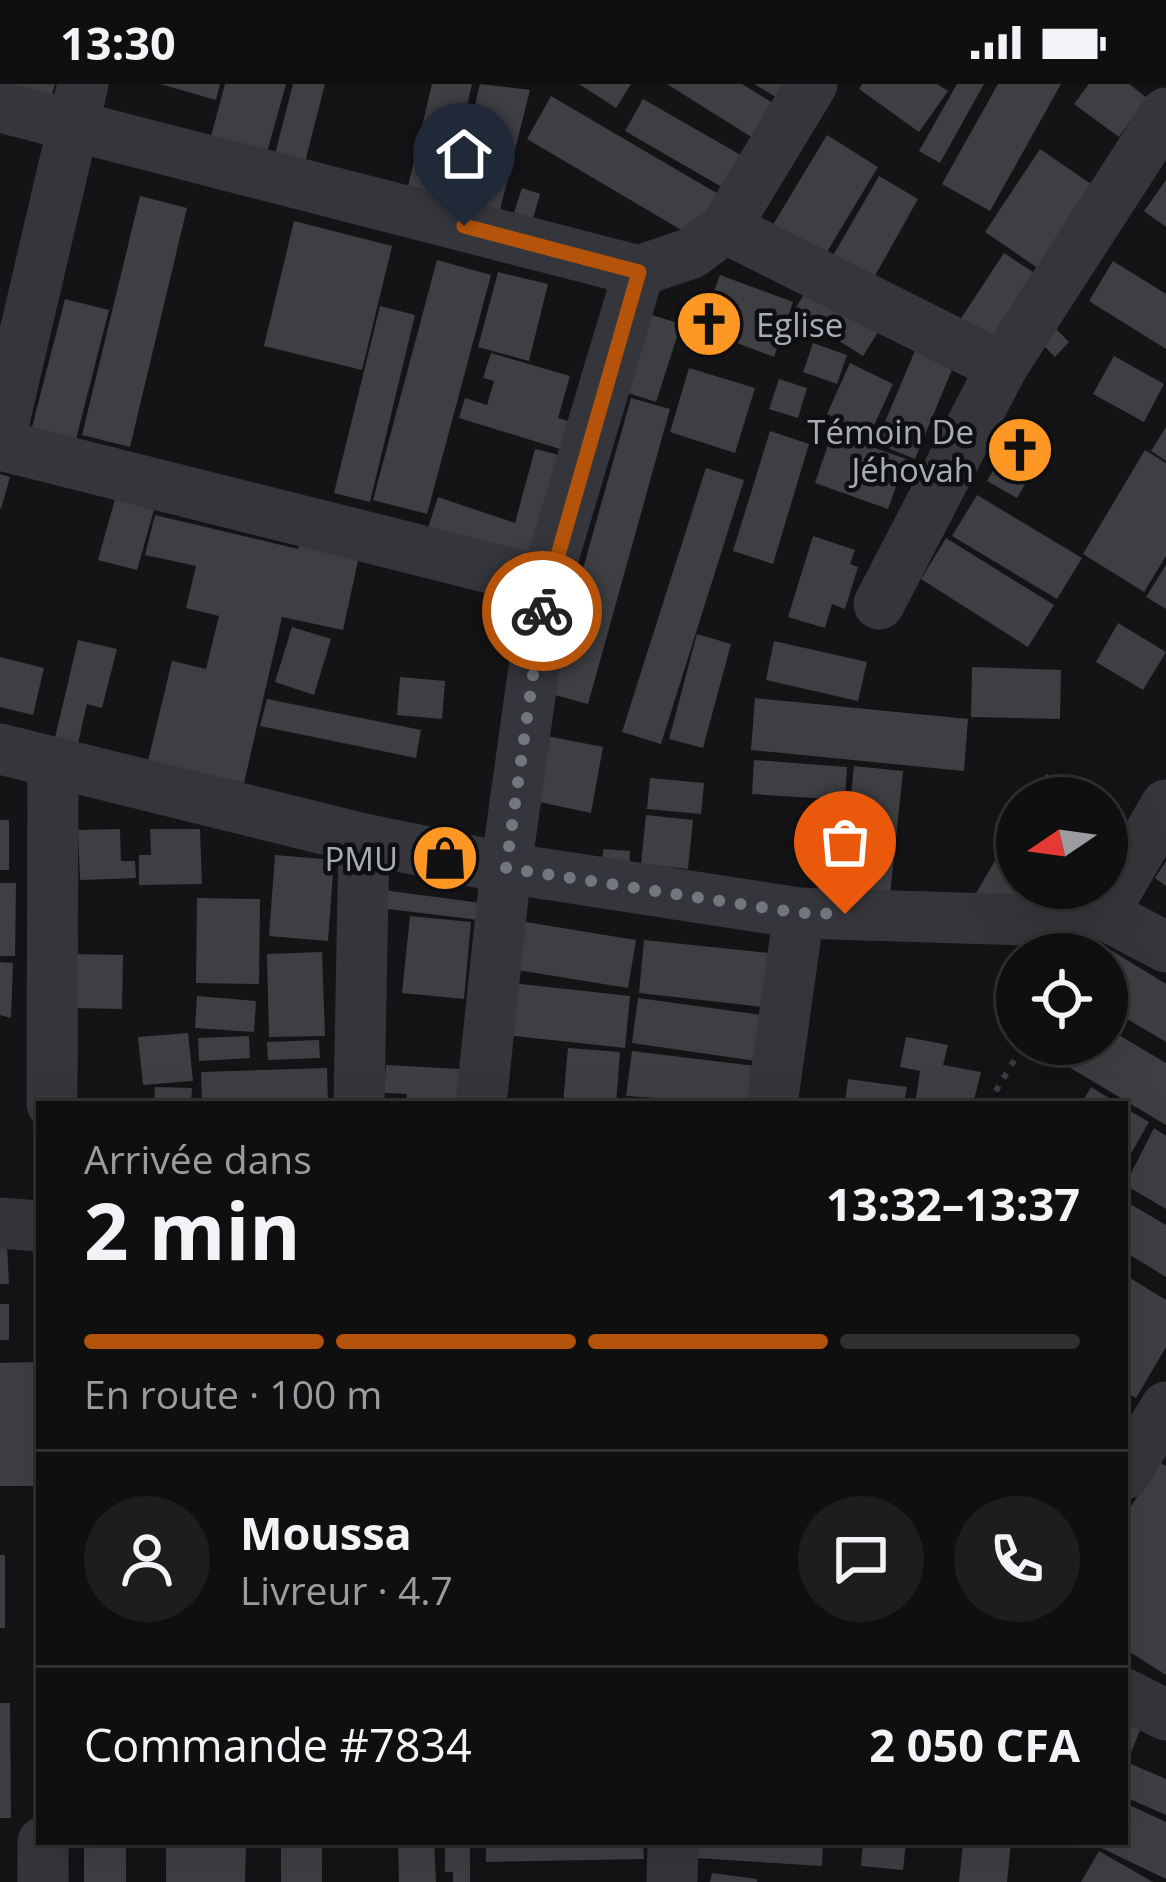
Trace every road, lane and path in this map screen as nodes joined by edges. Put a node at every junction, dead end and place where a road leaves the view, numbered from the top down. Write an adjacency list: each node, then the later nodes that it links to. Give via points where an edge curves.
1 (812, 84): 5 (street)
2 (77, 104): 3 (street); 6 (street); 8 (street)
3 (0, 107)
4 (1166, 113): 7 (street)
5 (724, 228): 6 (street, via 692,254); 7 (street)
6 (639, 272): 9 (street)
7 (1002, 367): 10 (street)
8 (0, 442): 9 (street)
9 (546, 582): 15 (street)
10 (879, 604)
11 (0, 749): 12 (street)
12 (52, 764): 14 (street); 20 (street)
13 (1166, 806): 17 (street)
14 (364, 839): 15 (street); 21 (street)
15 (506, 868): 16 (street); 22 (street)
16 (799, 913): 17 (street, via 1026,920); 23 (street)
17 (1103, 914): 18 (street)
18 (1166, 947)
19 (1011, 1065): 24 (path)
20 (52, 1101)
21 (359, 1101)
22 (482, 1101)
23 (772, 1101)
24 (990, 1101)
25 (0, 1223): 26 (street)
26 (36, 1226)
27 (1166, 1407): 28 (street)
28 (1128, 1469)
29 (1128, 1696): 30 (street)
30 (1166, 1715)
31 (43, 1845): 33 (street)
32 (673, 1845): 34 (street)
33 (43, 1882)
34 (672, 1882)

